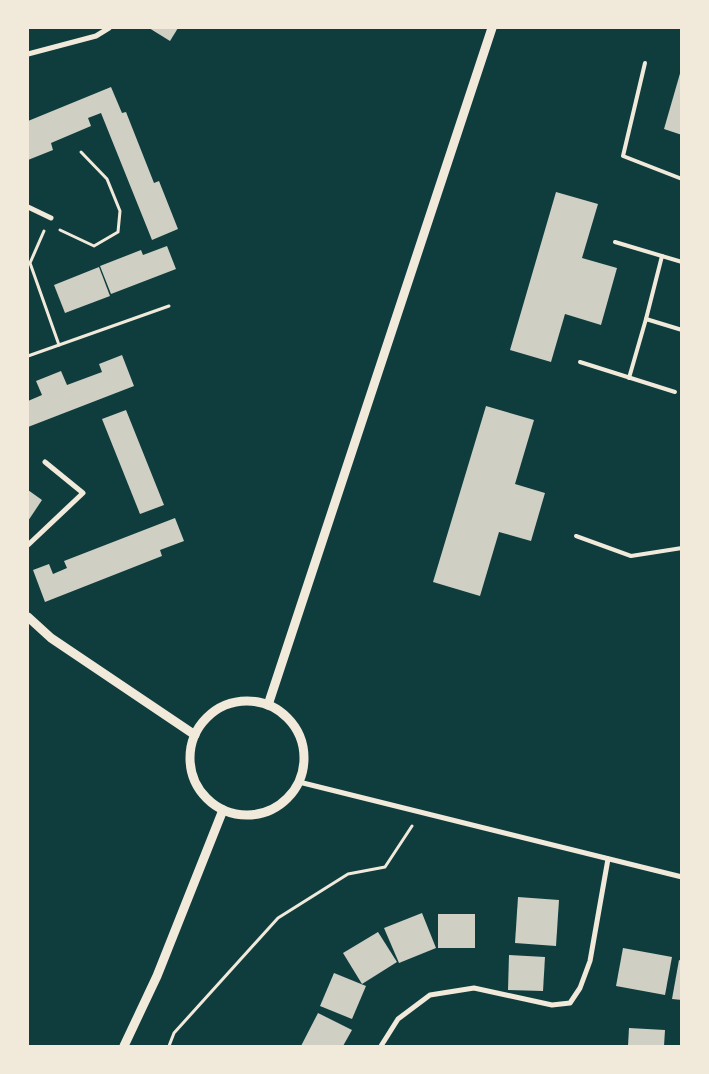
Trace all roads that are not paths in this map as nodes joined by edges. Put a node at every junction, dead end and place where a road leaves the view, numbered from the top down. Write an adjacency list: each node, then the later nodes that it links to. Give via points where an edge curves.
1 (109, 28): 3 (street, via 96,36)
2 (492, 28): 21 (street)
3 (28, 54)
4 (645, 63): 5 (lane, via 623,156)
5 (682, 179)
6 (28, 207): 7 (street)
7 (51, 218)
8 (615, 242): 9 (lane)
9 (662, 256): 10 (lane); 11 (lane)
10 (682, 262)
11 (646, 319): 12 (lane); 14 (lane)
12 (681, 330)
13 (580, 362): 14 (lane)
14 (629, 378): 15 (lane)
15 (674, 392)
16 (45, 462): 18 (street, via 83,493)
17 (576, 536): 19 (lane, via 631,556)
18 (28, 545)
19 (682, 548)
20 (28, 617): 22 (street, via 51,638)
21 (268, 705): 22 (street, via 237,702 223,706 204,721); 23 (street, via 295,727 304,752)
22 (195, 735): 24 (street, via 191,750 193,776 210,801)
23 (299, 782): 24 (street, via 292,794 274,808 251,815); 25 (street)
24 (223, 810): 27 (street, via 157,976)
25 (608, 859): 26 (street); 28 (street, via 590,961 580,988 570,1003 552,1005 474,988 430,995 398,1019)
26 (682, 878)
27 (124, 1046)
28 (381, 1046)

